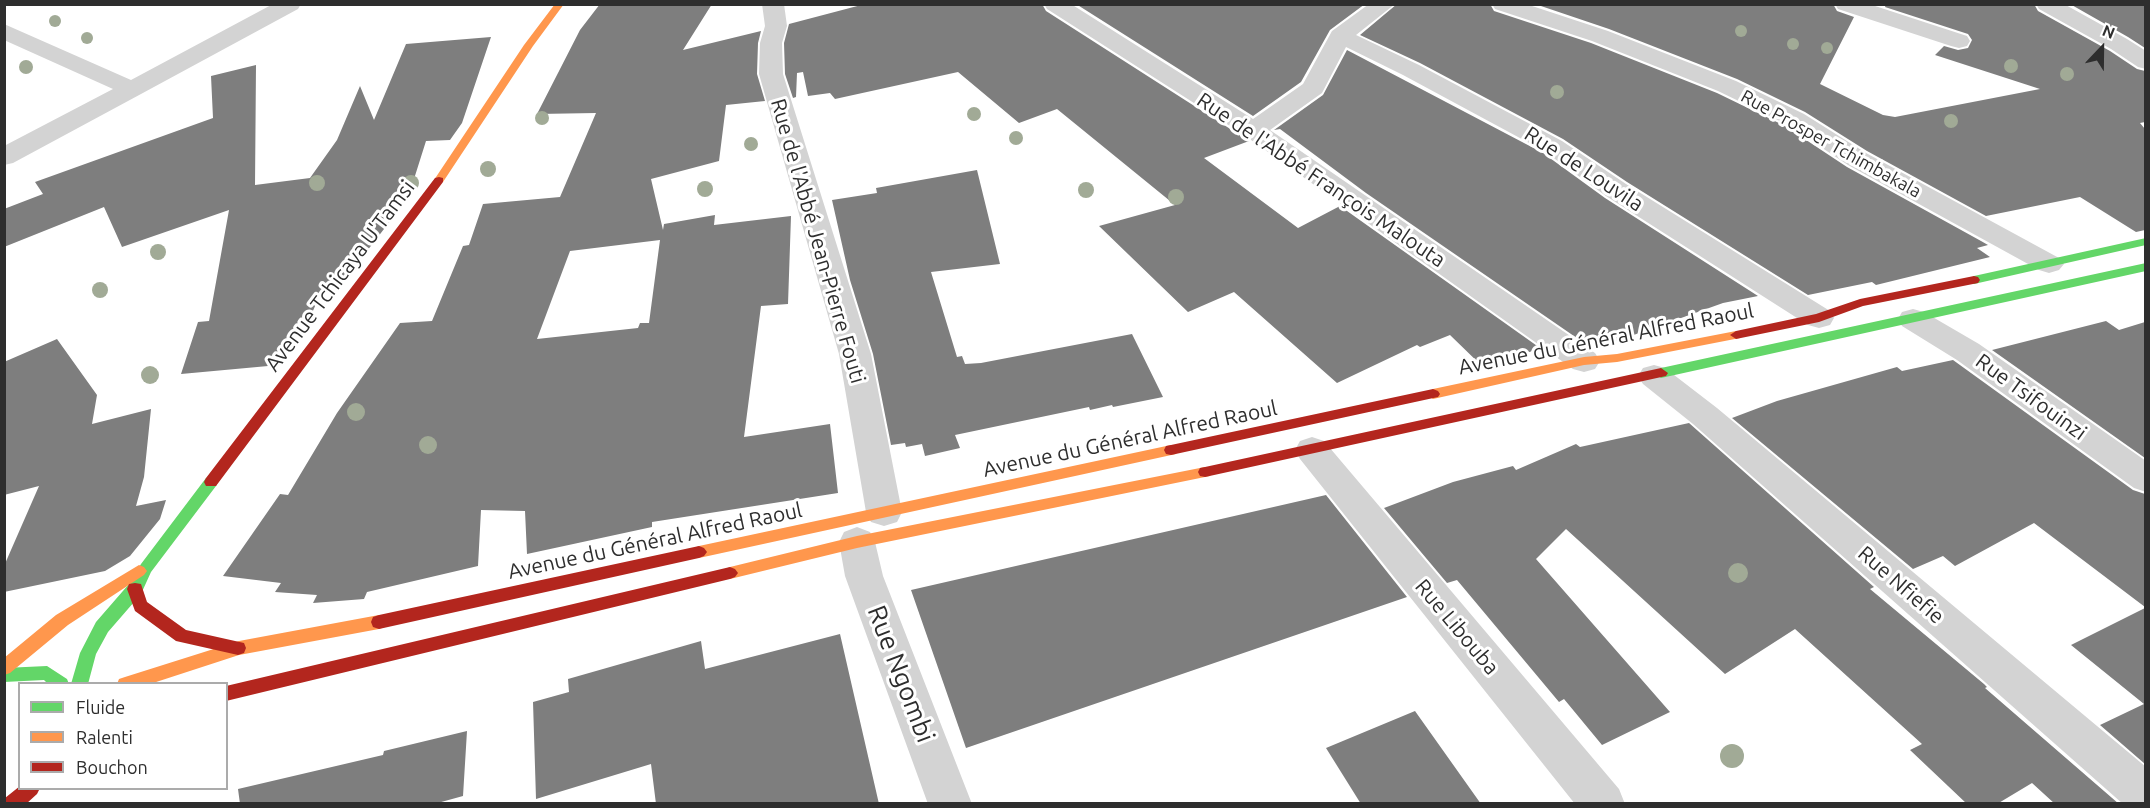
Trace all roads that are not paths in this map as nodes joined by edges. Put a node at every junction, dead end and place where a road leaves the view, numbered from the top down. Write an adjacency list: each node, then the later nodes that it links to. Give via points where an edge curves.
1 (290, 4): 13 (street)
2 (560, 4): 27 (street, Avenue Tchicaya U'Tamsi, via 445,172)
3 (773, 4): 25 (street, Rue de l'Abbé Jean-Pierre Fouti, via 776,26 771,44 771,74 855,354)
4 (1055, 4): 14 (street, Rue de l'Abbé François Malouta)
5 (1384, 4): 10 (street)
6 (1503, 4): 17 (street, Rue Prosper Tchimbakala, via 1600,36 1727,86 1795,119 1857,159)
7 (1846, 4): 11 (street)
8 (2047, 4): 12 (street)
9 (4, 31): 13 (street)
10 (1340, 36): 14 (street, via 1313,88); 19 (street, Rue de Louvila, via 1553,146)
11 (1959, 41)
12 (2145, 62)
13 (132, 89): 15 (street)
14 (1253, 130): 21 (street, Rue de l'Abbé François Malouta)
15 (4, 157)
16 (2145, 241): 17 (street, Avenue du Général Alfred Raoul)
17 (2049, 264): 19 (street, Avenue du Général Alfred Raoul, via 1860,303)
18 (2145, 267): 20 (street)
19 (1819, 318): 21 (street, Avenue du Général Alfred Raoul)
20 (1913, 319): 22 (street); 24 (street, Rue Tsifouinzi, via 1968,352)
21 (1584, 362): 25 (street, Avenue du Général Alfred Raoul)
22 (1654, 376): 23 (street); 37 (street, Rue Nfiefie, via 1714,423)
23 (1312, 450): 26 (street); 40 (street, Rue Libouba)
24 (2145, 479)
25 (884, 513): 29 (street, Avenue du Général Alfred Raoul, via 324,634)
26 (857, 542): 35 (street); 39 (street, Rue Ngombi, via 864,576)
27 (146, 568): 28 (street); 30 (street, via 62,620)
28 (135, 589): 29 (street, via 141,606 182,636); 33 (street, via 102,627 88,653)
29 (239, 648): 34 (street, Avenue du Général Alfred Raoul)
30 (4, 668)
31 (4, 675): 32 (street, via 47,674)
32 (58, 682)
33 (80, 682)
34 (131, 682)
35 (228, 694)
36 (30, 790): 38 (street)
37 (2145, 795)
38 (11, 804)
39 (950, 804)
40 (1603, 804)

